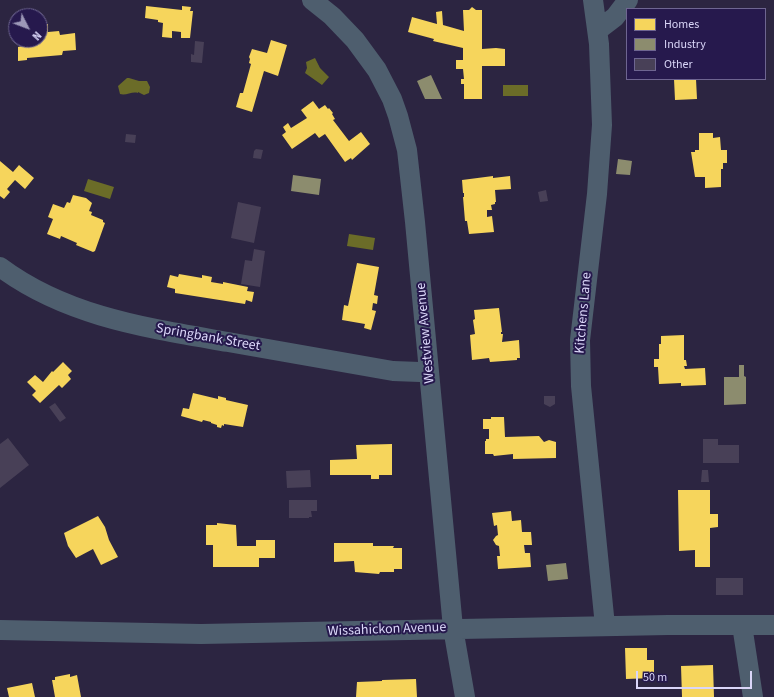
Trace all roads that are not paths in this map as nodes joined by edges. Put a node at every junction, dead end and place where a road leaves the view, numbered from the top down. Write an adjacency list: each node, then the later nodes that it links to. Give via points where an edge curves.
1 (312, 0): 6 (street, Westview Avenue, via 332,16 365,52 384,82 398,116 410,164)
2 (592, 0): 4 (street, Kitchens Lane)
3 (628, 0): 4 (street, via 615,17)
4 (598, 30): 9 (street, Kitchens Lane, via 601,137 580,360)
5 (0, 267): 6 (street, Springbank Street, via 49,296 114,320 163,331 393,371)
6 (428, 371): 10 (street, Westview Avenue)
7 (742, 625): 8 (street, Wissahickon Avenue); 9 (street, Wissahickon Avenue); 13 (street)
8 (774, 625)
9 (605, 626): 10 (street, Wissahickon Avenue)
10 (453, 628): 11 (street, Wissahickon Avenue, via 201,634); 12 (street, Westview Avenue)
11 (0, 630)
12 (466, 697)
13 (753, 697)

